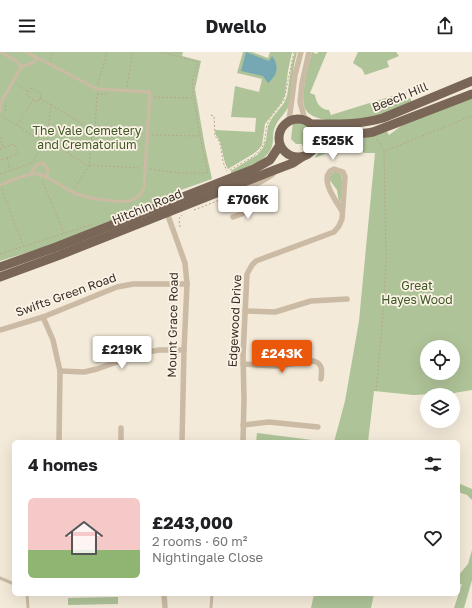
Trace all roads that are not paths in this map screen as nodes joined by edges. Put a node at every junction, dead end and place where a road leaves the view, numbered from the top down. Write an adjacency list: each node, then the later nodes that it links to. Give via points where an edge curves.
1 (1, 52): 5 (lane); 7 (lane, via 18,62)
2 (26, 52): 6 (lane)
3 (301, 52): 12 (street)
4 (309, 52): 13 (street, via 300,102)
5 (0, 55)
6 (37, 58): 7 (lane, via 33,63); 19 (lane, via 97,90 150,92 145,183 142,193 136,198 128,201 95,199 72,192)
7 (20, 67): 10 (lane)
8 (472, 81): 13 (main road, Beech Hill, via 369,122)
9 (472, 94): 14 (main road, Beech Hill, via 373,132 359,135 336,134)
10 (0, 104): 11 (lane)
11 (0, 111)
12 (289, 121): 13 (main road, via 297,118); 15 (main road, via 280,133)
13 (308, 122): 14 (main road, via 316,131)
14 (317, 140): 16 (main road, via 310,153)
15 (280, 145): 16 (main road, via 291,156); 25 (main road, Hitchin Road, via 274,156 266,163)
16 (302, 157): 17 (main road, Hitchin Road)
17 (272, 172): 21 (street, via 267,180); 22 (main road, Hitchin Road)
18 (31, 174): 19 (lane); 19 (lane, via 36,165 42,164 47,168); 20 (lane)
19 (46, 177)
20 (0, 185)
21 (246, 192): 22 (street); 23 (street)
22 (228, 194): 25 (main road, Hitchin Road)
23 (252, 205): 24 (street); 27 (street, via 242,214)
24 (267, 205)
25 (165, 208): 28 (main road, Hitchin Road); 29 (main road, Hitchin Road, via 66,252); 30 (street, Mount Grace Road, via 185,263)
26 (342, 211): 26 (street, Edgewood Drive, via 346,177 334,169 326,179); 32 (street, Edgewood Drive, via 342,219 334,232 256,261 252,265 247,274)
27 (233, 217)
28 (0, 267)
29 (0, 277)
30 (187, 284): 33 (street, Swifts Green Road, via 133,284 116,287); 35 (street, Mount Grace Road)
31 (347, 298): 32 (street, via 311,301 275,312)
32 (245, 310): 36 (street, Edgewood Drive)
33 (43, 317): 34 (street, Swifts Green Road); 37 (street, via 53,340)
34 (0, 330)
35 (184, 350): 37 (street, via 159,350 98,369); 44 (street, Mount Grace Road)
36 (243, 364): 38 (street, via 275,366 314,361 321,366); 39 (street, Edgewood Drive)
37 (60, 372): 42 (street)
38 (321, 379)
39 (243, 425): 40 (street, via 268,422 311,430); 45 (street, Edgewood Drive)
40 (318, 427)
41 (121, 428): 43 (street)
42 (59, 440)
43 (121, 440)
44 (182, 440)
45 (243, 440)
46 (0, 578): 47 (lane)
47 (12, 583)
48 (27, 596): 51 (lane)
49 (164, 596): 52 (street)
50 (212, 596): 53 (lane)
51 (28, 608)
52 (165, 608)
53 (211, 608)

